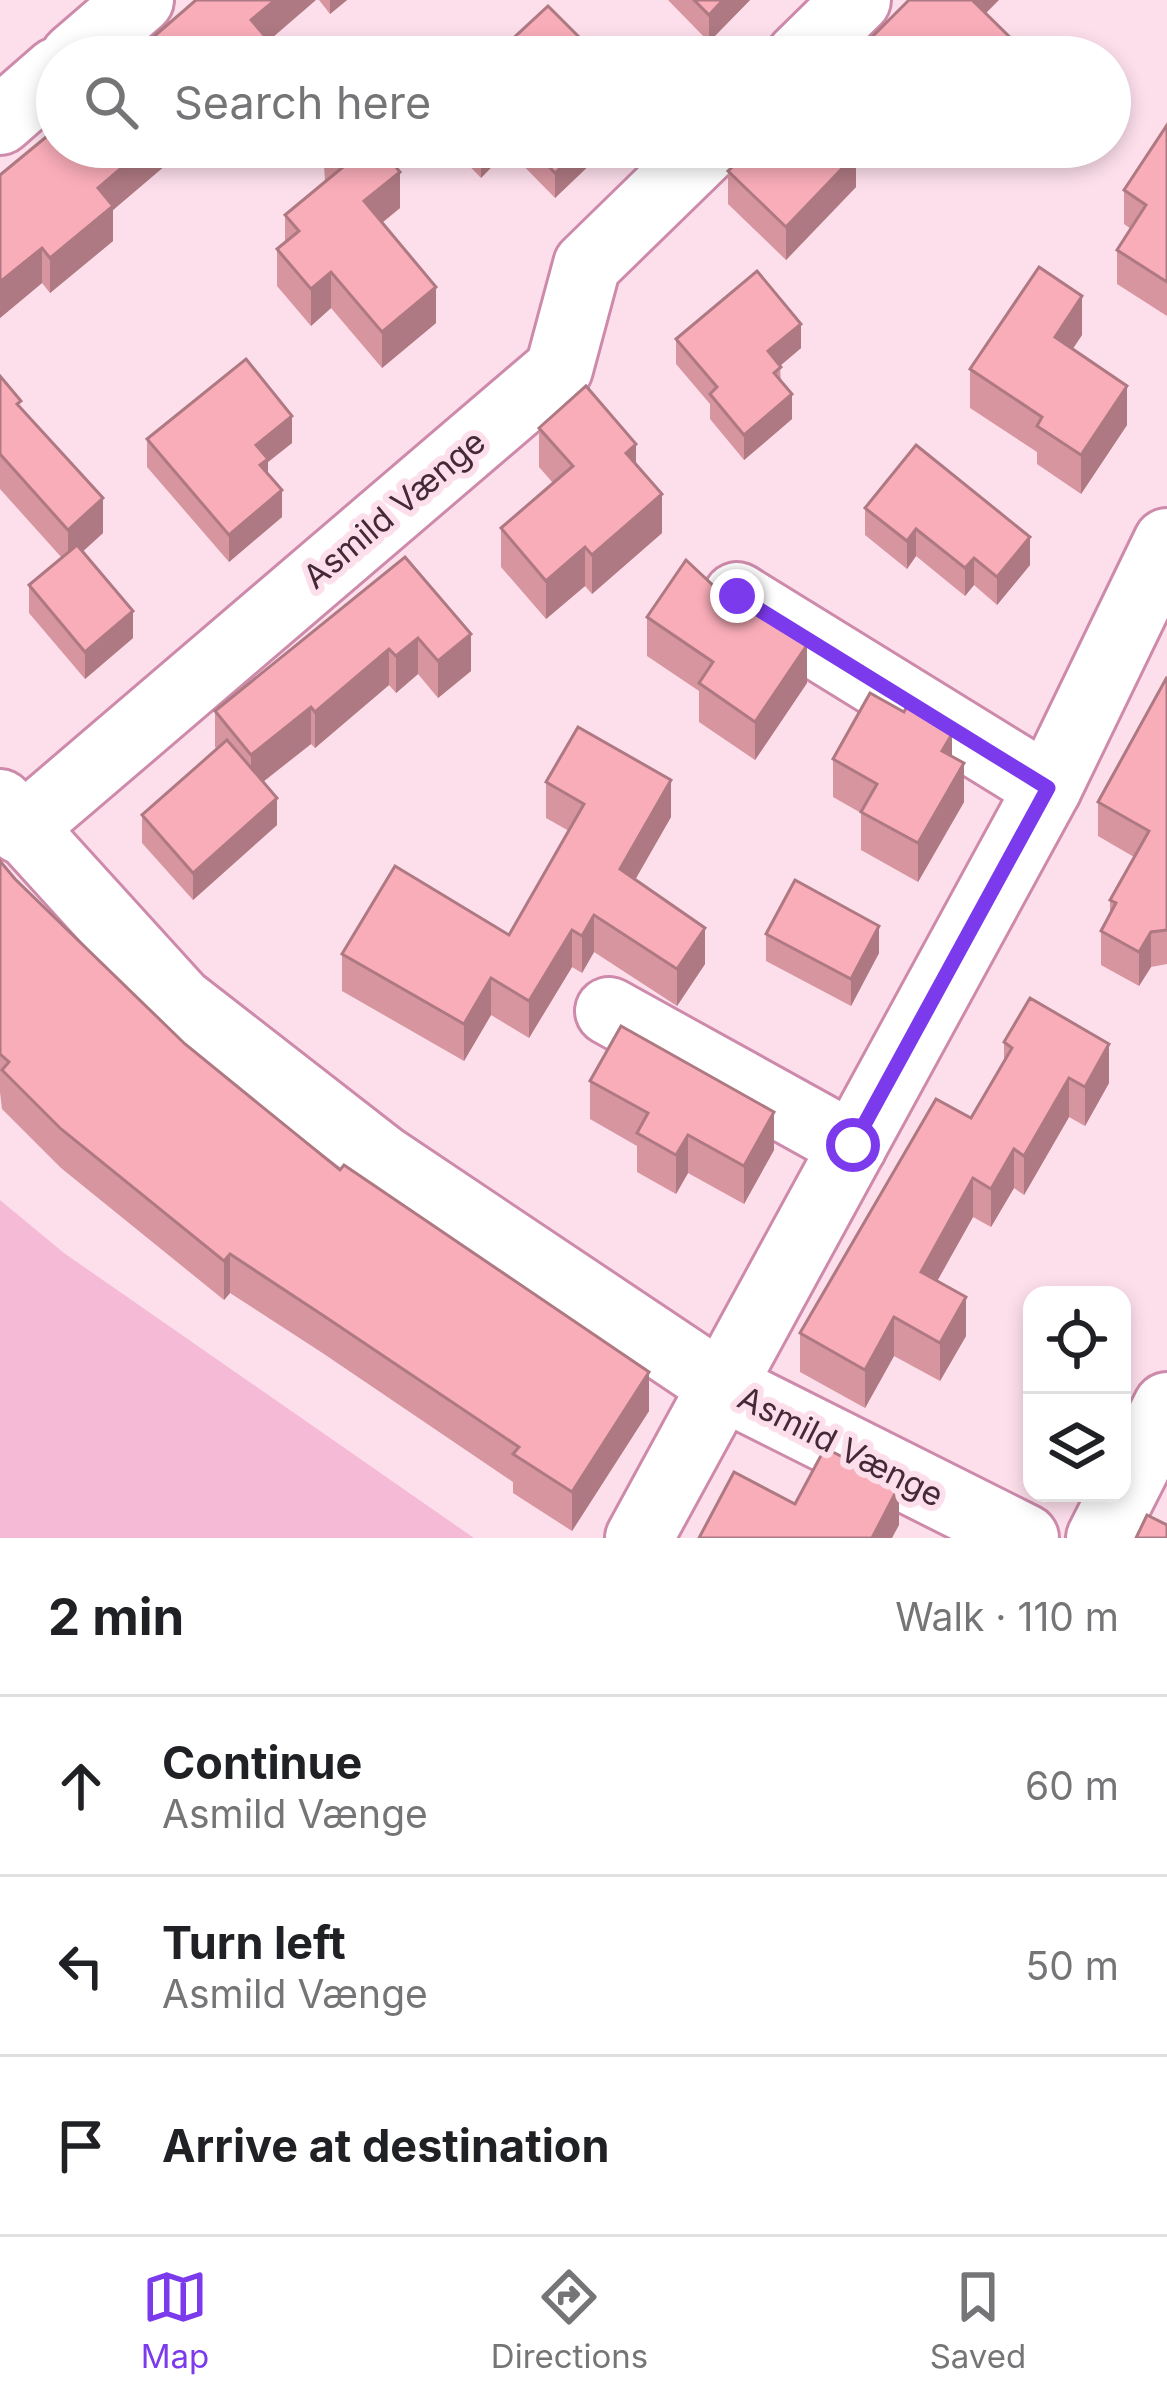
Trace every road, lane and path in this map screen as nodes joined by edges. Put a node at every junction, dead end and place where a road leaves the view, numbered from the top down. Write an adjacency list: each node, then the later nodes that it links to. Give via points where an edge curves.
1 (140, 0): 3 (street)
2 (857, 0): 4 (street)
3 (98, 36)
4 (820, 36)
5 (36, 89): 6 (street)
6 (0, 121)
7 (686, 168): 11 (street, Asmild Vænge, via 587,265 559,369)
8 (1167, 542): 10 (street, Asmild Vænge)
9 (737, 596): 10 (street)
10 (1048, 788): 13 (street, Asmild Vænge)
11 (10, 817): 14 (street, Asmild Vænge, via 180,1001 383,1160)
12 (609, 1011): 13 (street)
13 (853, 1145): 14 (street, Asmild Vænge)
14 (722, 1386): 16 (street, Asmild Vænge); 17 (street, Asmild Vænge)
15 (1167, 1406): 18 (street)
16 (639, 1538)
17 (1024, 1538)
18 (1100, 1538)

